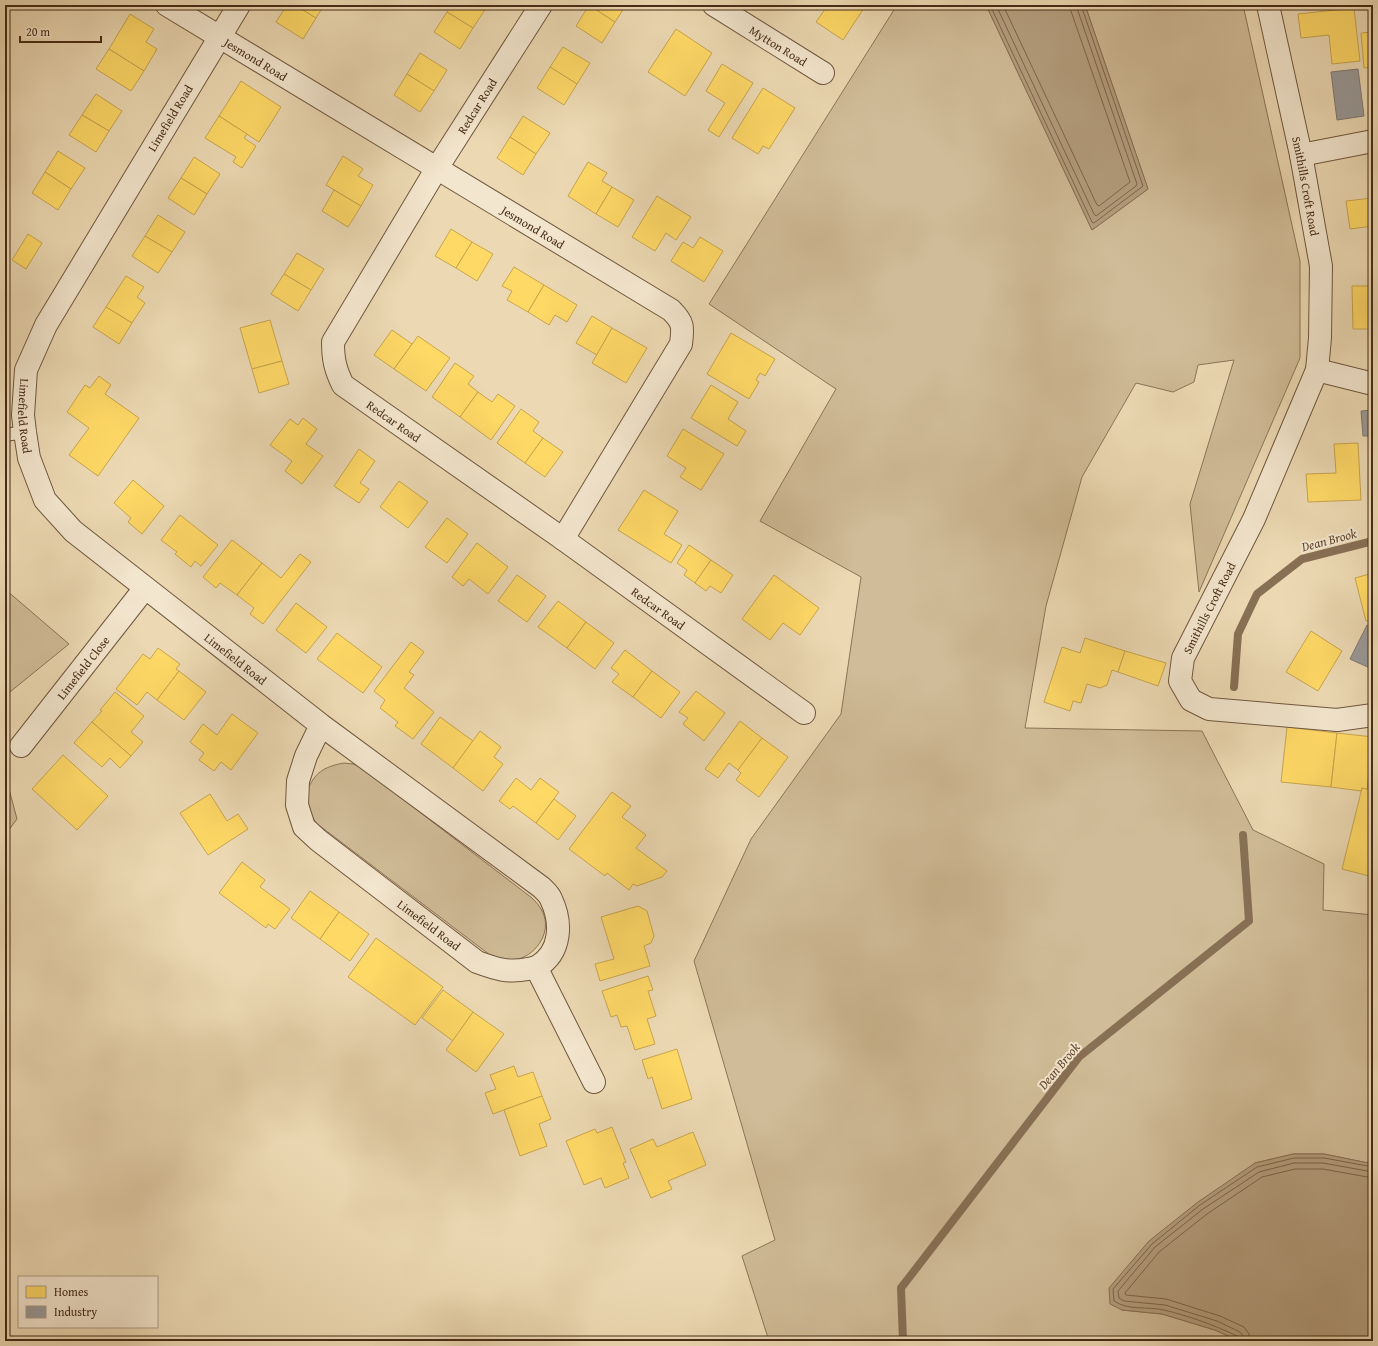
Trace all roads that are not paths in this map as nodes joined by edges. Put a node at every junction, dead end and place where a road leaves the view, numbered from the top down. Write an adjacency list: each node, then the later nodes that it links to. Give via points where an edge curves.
1 (167, 5): 6 (street, Jesmond Road)
2 (239, 5): 6 (street, Limefield Road)
3 (541, 5): 10 (street, Redcar Road)
4 (714, 5): 7 (street, Mytton Road)
5 (1268, 5): 9 (street, Smithills Croft Road)
6 (219, 37): 10 (street, Jesmond Road); 13 (street, Limefield Road, via 46,325 26,370 23,414)
7 (822, 73)
8 (1373, 141): 9 (street)
9 (1301, 155): 11 (street, Smithills Croft Road, via 1321,266)
10 (438, 168): 14 (street, Redcar Road, via 333,342 336,370 343,384); 14 (street, Jesmond Road, via 671,310 680,319 683,330 681,344)
11 (1317, 370): 12 (street); 17 (street, Smithills Croft Road, via 1254,519 1183,658 1180,681 1191,700 1209,710 1337,720)
12 (1373, 384)
13 (15, 434): 15 (street, Limefield Road, via 29,458 45,500 73,531)
14 (563, 539): 16 (street, Redcar Road)
15 (145, 588): 18 (street, Limefield Road); 19 (street, Limefield Close)
16 (804, 713)
17 (1373, 715)
18 (321, 726): 20 (street, Limefield Road, via 541,887 550,898 559,929 556,945 549,956); 20 (street, Limefield Road, via 306,756 298,781 297,805 304,827 477,962 496,969 516,971)
19 (21, 746)
20 (536, 967): 21 (street)
21 (593, 1083)

